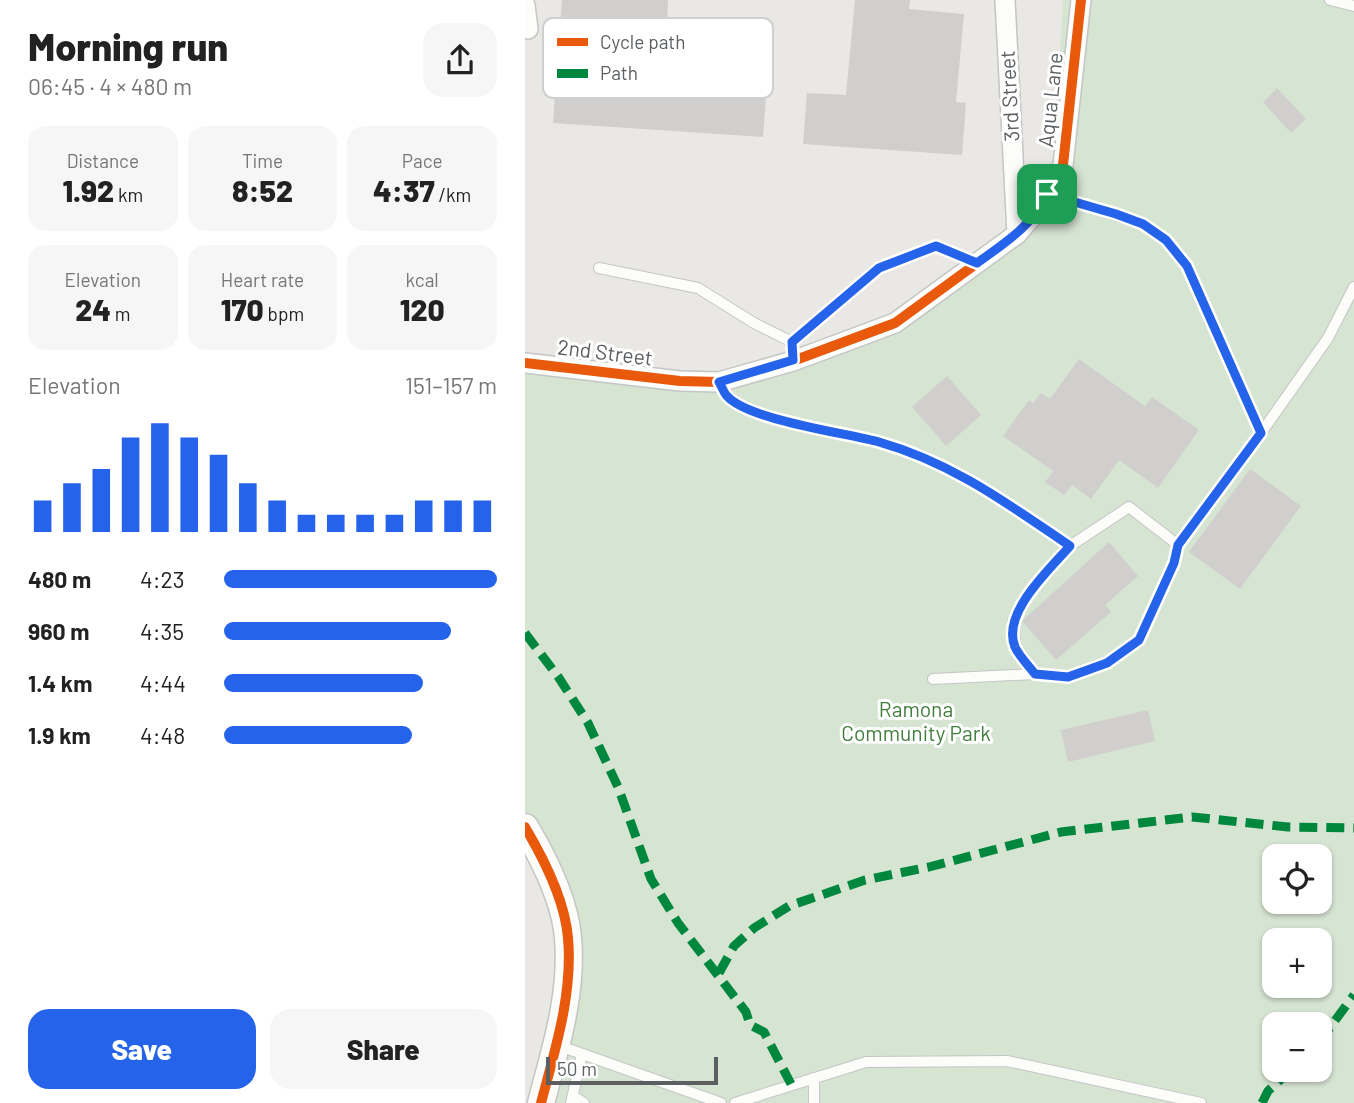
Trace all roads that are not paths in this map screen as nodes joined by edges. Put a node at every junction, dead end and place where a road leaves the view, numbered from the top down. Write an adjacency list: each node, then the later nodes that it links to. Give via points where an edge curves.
1 (1005, 0): 8 (street, 3rd Street)
2 (1081, 0): 7 (street, Aqua Lane, via 1063,165)
3 (1329, 0): 5 (lane)
4 (525, 5): 6 (street)
5 (1354, 6)
6 (529, 29)
7 (1047, 194): 8 (street, Aqua Lane); 16 (lane, via 1143,224 1166,240 1187,266)
8 (1017, 234): 9 (street, Aqua Lane)
9 (977, 263): 12 (street, Aqua Lane, via 895,323); 12 (lane, via 936,246 879,268)
10 (599, 268): 12 (lane, via 698,288)
11 (1354, 287): 16 (lane, via 1328,338)
12 (793, 351): 15 (street, Aqua Lane)
13 (525, 363): 14 (street, 2nd Street)
14 (680, 381): 15 (street, Aqua Lane)
15 (719, 382): 18 (lane, via 728,397 748,408 881,443 962,474)
16 (1261, 433): 17 (lane)
17 (1178, 545): 18 (lane, via 1129,506); 19 (lane, via 1139,640 1107,663 1068,677)
18 (1070, 546): 19 (lane, via 1031,590 1013,621 1015,646)
19 (1035, 674): 20 (lane)
20 (933, 679)
21 (525, 827): 22 (street, via 561,905 568,938 563,1023)
22 (557, 1045): 23 (lane); 26 (street)
23 (582, 1054): 25 (lane); 28 (lane)
24 (814, 1079): 29 (lane); 30 (lane); 31 (lane, via 866,1062 1007,1061)
25 (572, 1100): 27 (lane)
26 (541, 1103)
27 (584, 1103)
28 (721, 1103)
29 (735, 1103)
30 (814, 1103)
31 (1201, 1103)

